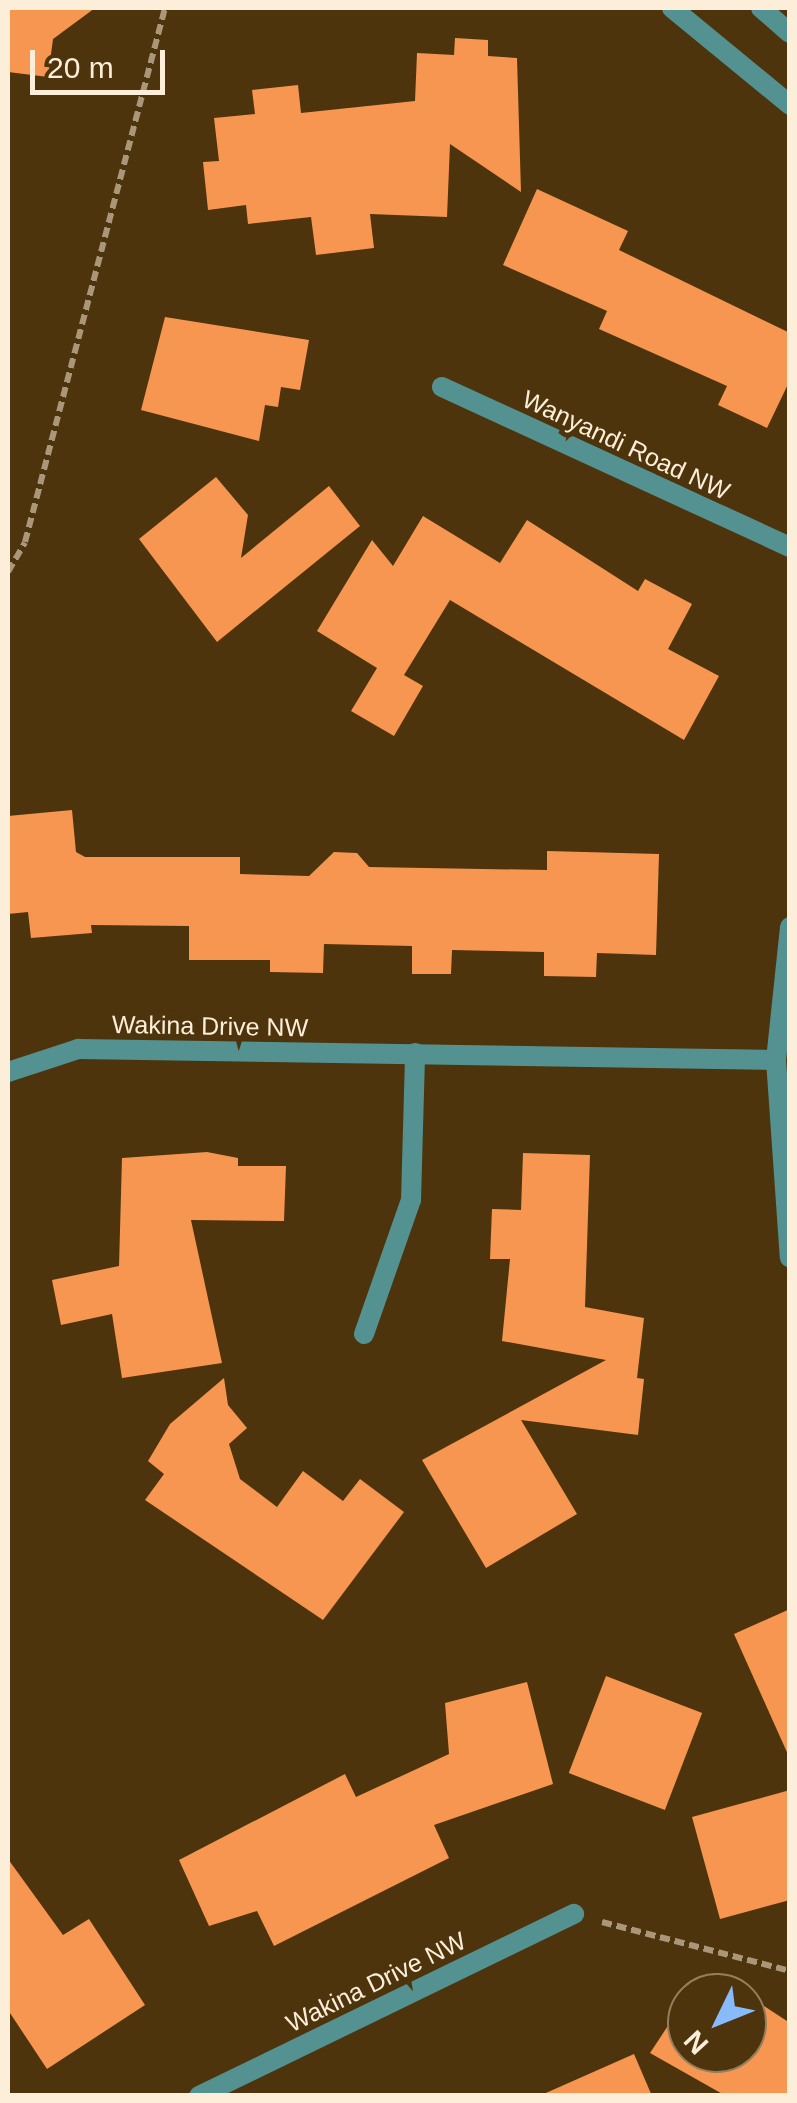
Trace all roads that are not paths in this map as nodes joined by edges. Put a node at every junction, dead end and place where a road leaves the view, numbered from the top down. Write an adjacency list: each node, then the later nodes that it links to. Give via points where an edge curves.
1 (672, 8): 4 (street)
2 (761, 8): 3 (street)
3 (790, 33)
4 (790, 105)
5 (442, 387): 6 (street, Wanyandi Road NW)
6 (790, 547)
7 (790, 927): 9 (street)
8 (415, 1053): 9 (street, Wakina Drive NW); 10 (street, Wakina Drive NW, via 78,1049); 12 (street, via 411,1200)
9 (776, 1060): 11 (street)
10 (8, 1072)
11 (790, 1258)
12 (364, 1334)
13 (574, 1914): 14 (street, Wakina Drive NW)
14 (199, 2096)

